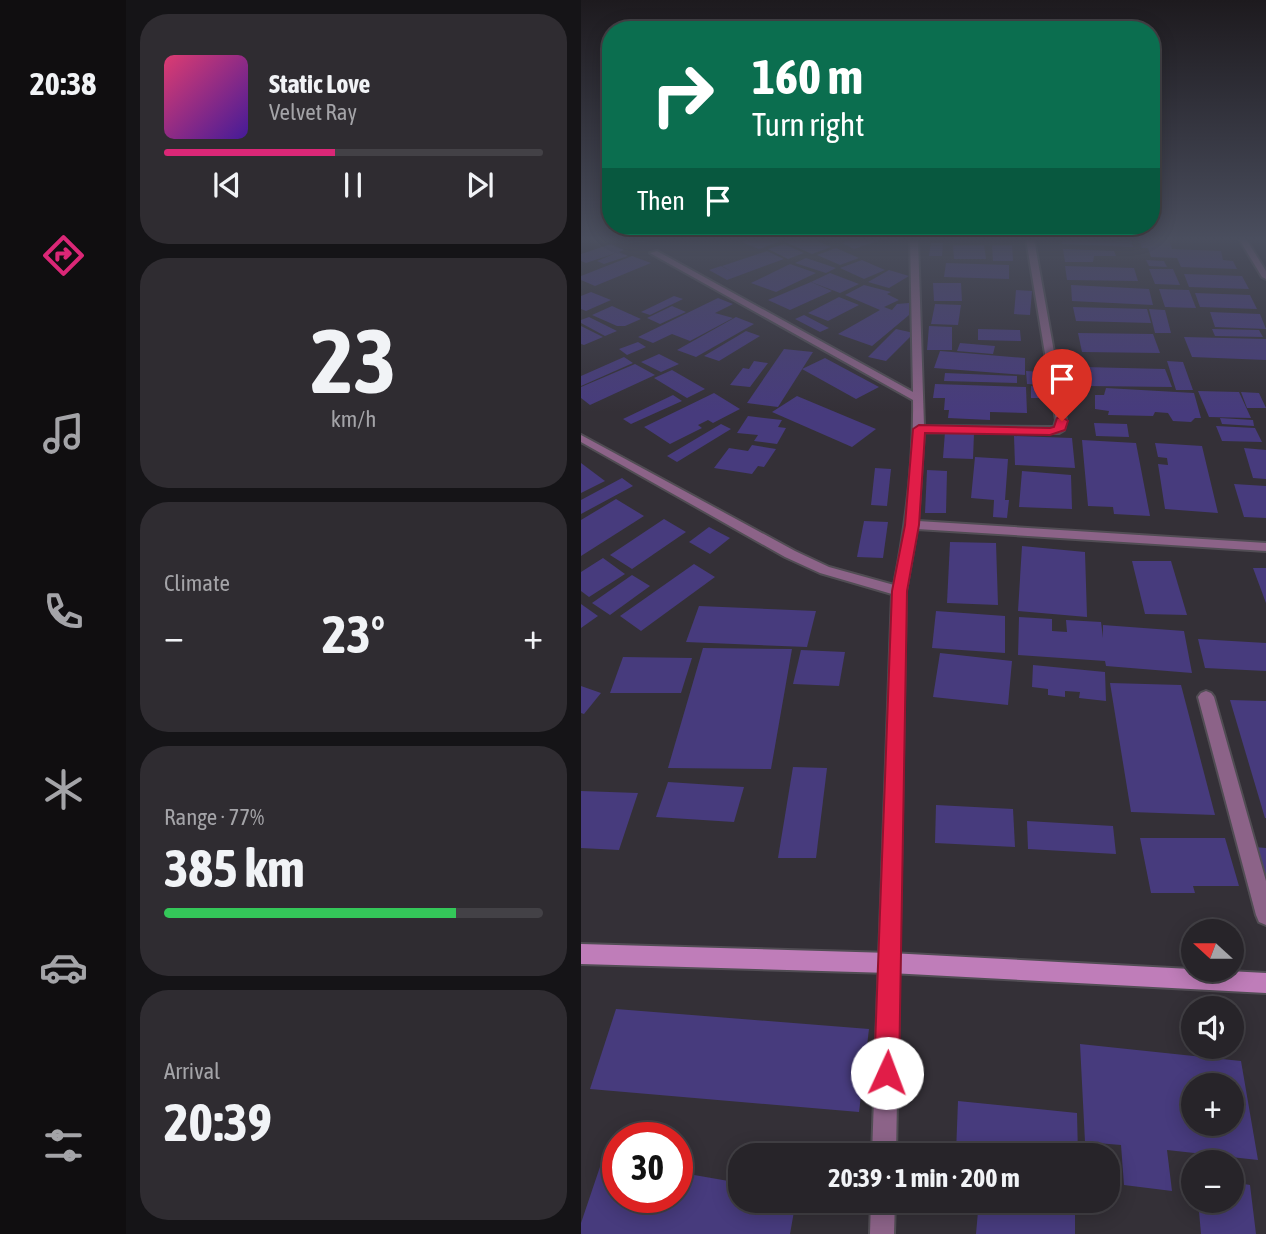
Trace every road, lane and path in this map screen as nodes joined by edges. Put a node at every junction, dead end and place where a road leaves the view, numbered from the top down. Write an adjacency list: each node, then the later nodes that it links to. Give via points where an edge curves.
1 (733, 297): 4 (street)
2 (915, 297): 4 (street)
3 (1040, 297): 5 (street, via 1062,421 1059,430)
4 (918, 399): 5 (street)
5 (919, 429): 7 (street)
6 (581, 438): 9 (street, via 790,554 825,570)
7 (912, 525): 8 (street); 9 (street)
8 (1266, 547)
9 (899, 591): 13 (street)
10 (1206, 697): 11 (street)
11 (1266, 915)
12 (581, 954): 13 (street)
13 (890, 963): 14 (street); 15 (street)
14 (1266, 983)
15 (884, 1143)
16 (883, 1213): 17 (street)
17 (882, 1234)

